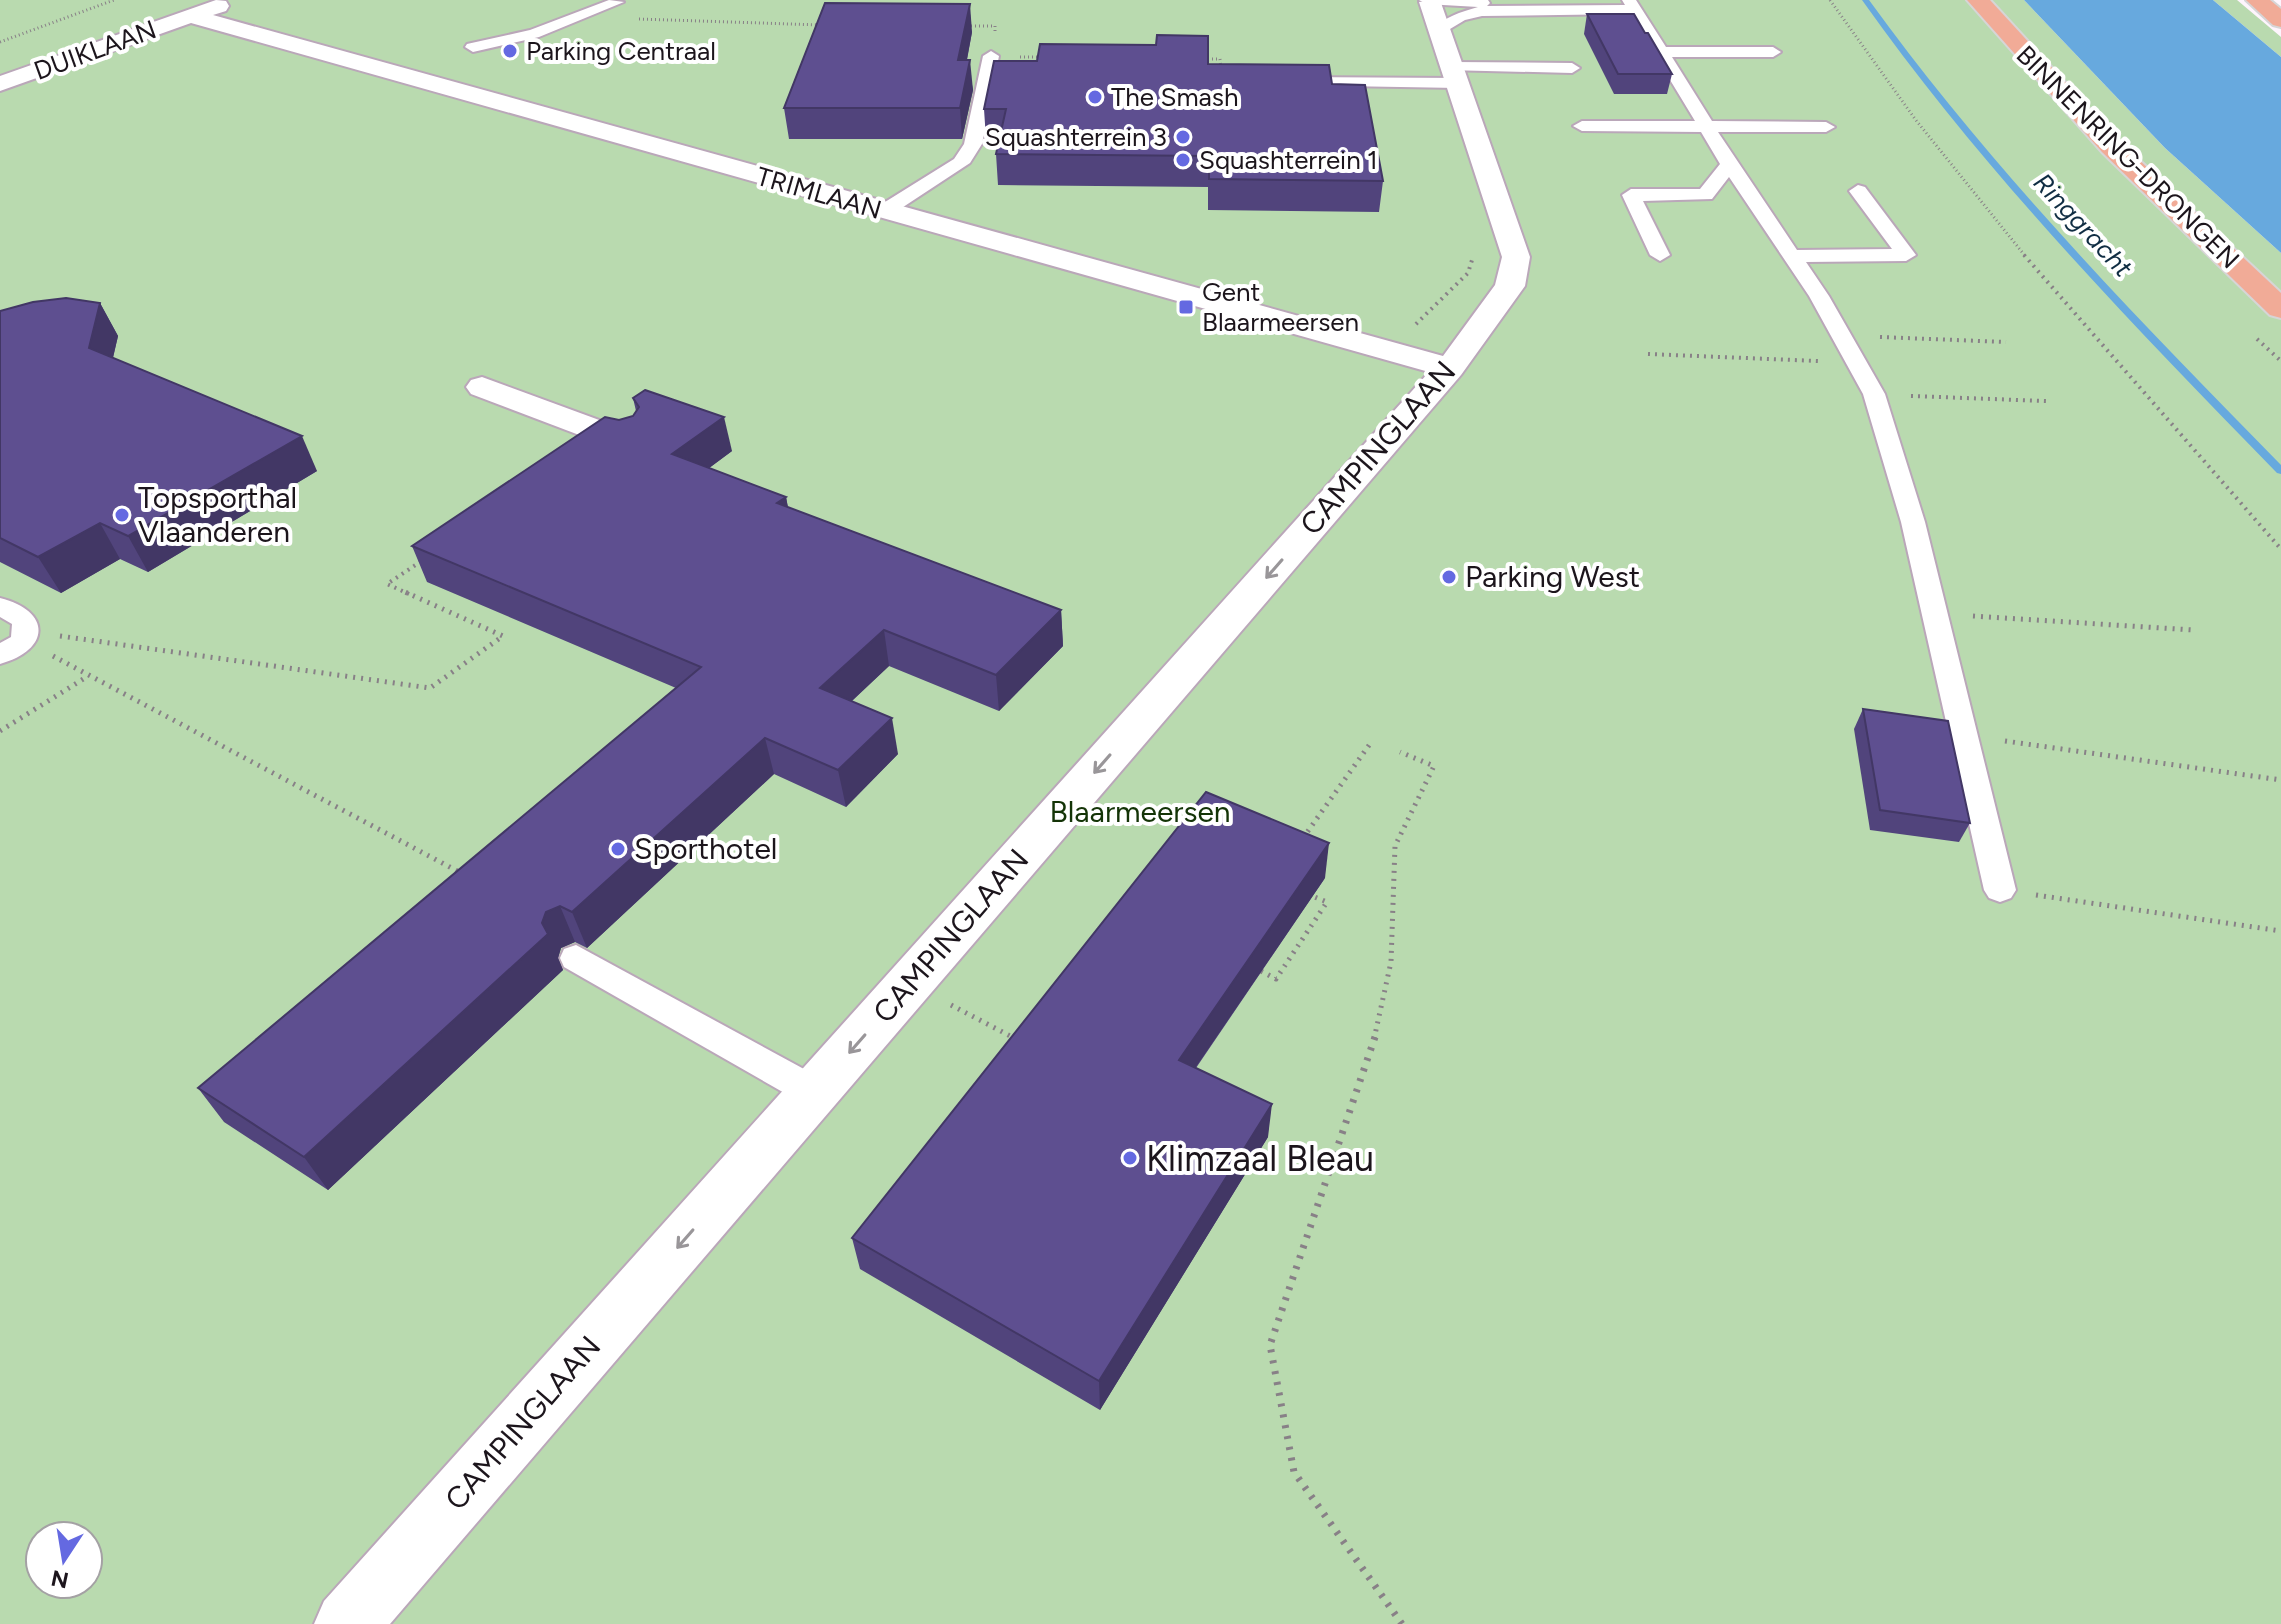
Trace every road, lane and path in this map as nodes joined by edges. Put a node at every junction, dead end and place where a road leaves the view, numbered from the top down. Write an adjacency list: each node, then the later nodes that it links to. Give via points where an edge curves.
1 (114, 0): 16 (path)
2 (235, 0): 10 (street, DUIKLAAN)
3 (1830, 0): 47 (path, via 2007,235)
4 (1978, 0): 36 (highway, BINNENRING-DRONGEN, via 2111,147)
5 (2257, 0): 12 (highway)
6 (1428, 1): 9 (lane); 15 (street, CAMPINGLAAN)
7 (617, 2): 17 (lane, via 534,34)
8 (1632, 5): 9 (lane); 18 (lane)
9 (1537, 9): 15 (lane, via 1481,11)
10 (190, 16): 26 (street, DUIKLAAN); 32 (street, TRIMLAAN)
11 (634, 19): 13 (path)
12 (2281, 20)
13 (828, 25)
14 (965, 26): 20 (path, via 995,26)
15 (1440, 30): 24 (street, CAMPINGLAAN)
16 (0, 42)
17 (473, 47)
18 (1663, 52): 19 (lane); 28 (lane)
19 (1773, 52)
20 (991, 56): 21 (path); 32 (lane, via 973,144 962,162)
21 (1052, 57)
22 (1205, 59): 25 (path, via 1220,59)
23 (1572, 68): 24 (lane)
24 (1455, 75): 25 (lane); 42 (street, CAMPINGLAAN, via 1516,257 1510,286)
25 (1221, 81)
26 (0, 84)
27 (1582, 126): 28 (lane)
28 (1707, 126): 29 (lane); 30 (lane)
29 (1826, 127)
30 (1729, 164): 34 (lane, via 1705,195 1631,195); 35 (lane)
31 (1858, 191): 35 (lane, via 1906,255)
32 (884, 211): 42 (street, TRIMLAAN)
33 (1475, 249): 37 (path, via 1468,273)
34 (1660, 255)
35 (1792, 256): 38 (lane)
36 (2281, 309)
37 (1416, 324)
38 (1843, 335): 39 (path); 41 (lane)
39 (2006, 342)
40 (1648, 354): 41 (path)
41 (1859, 363): 44 (lane)
42 (1450, 368): 67 (street, CAMPINGLAAN, one-way to 67)
43 (482, 387): 46 (street)
44 (1874, 394): 45 (path); 50 (lane)
45 (2046, 401)
46 (628, 442)
47 (2281, 549)
48 (426, 558): 52 (path, via 387,584 503,636 430,688 55,635)
49 (0, 606): 52 (lane, via 25,620)
50 (1936, 614): 51 (path); 56 (lane)
51 (2193, 630)
52 (24, 641): 53 (lane); 54 (path)
53 (0, 655)
54 (89, 676): 55 (path); 61 (path)
55 (0, 731)
56 (1964, 736): 59 (path); 62 (lane)
57 (1372, 741): 60 (path)
58 (1400, 752): 71 (path, via 1434,766 1395,846 1391,962 1375,1037 1270,1345 1294,1472)
59 (2281, 780)
60 (1295, 849)
61 (466, 876)
62 (2000, 890): 64 (path)
63 (1312, 896): 66 (path, via 1327,902 1276,979)
64 (2281, 931)
65 (576, 958): 69 (lane)
66 (1261, 971)
67 (910, 983): 68 (path); 69 (street, CAMPINGLAAN, one-way to 69)
68 (1019, 1040)
69 (814, 1092): 70 (street, CAMPINGLAAN, one-way to 70)
70 (347, 1624)
71 (1402, 1624)

